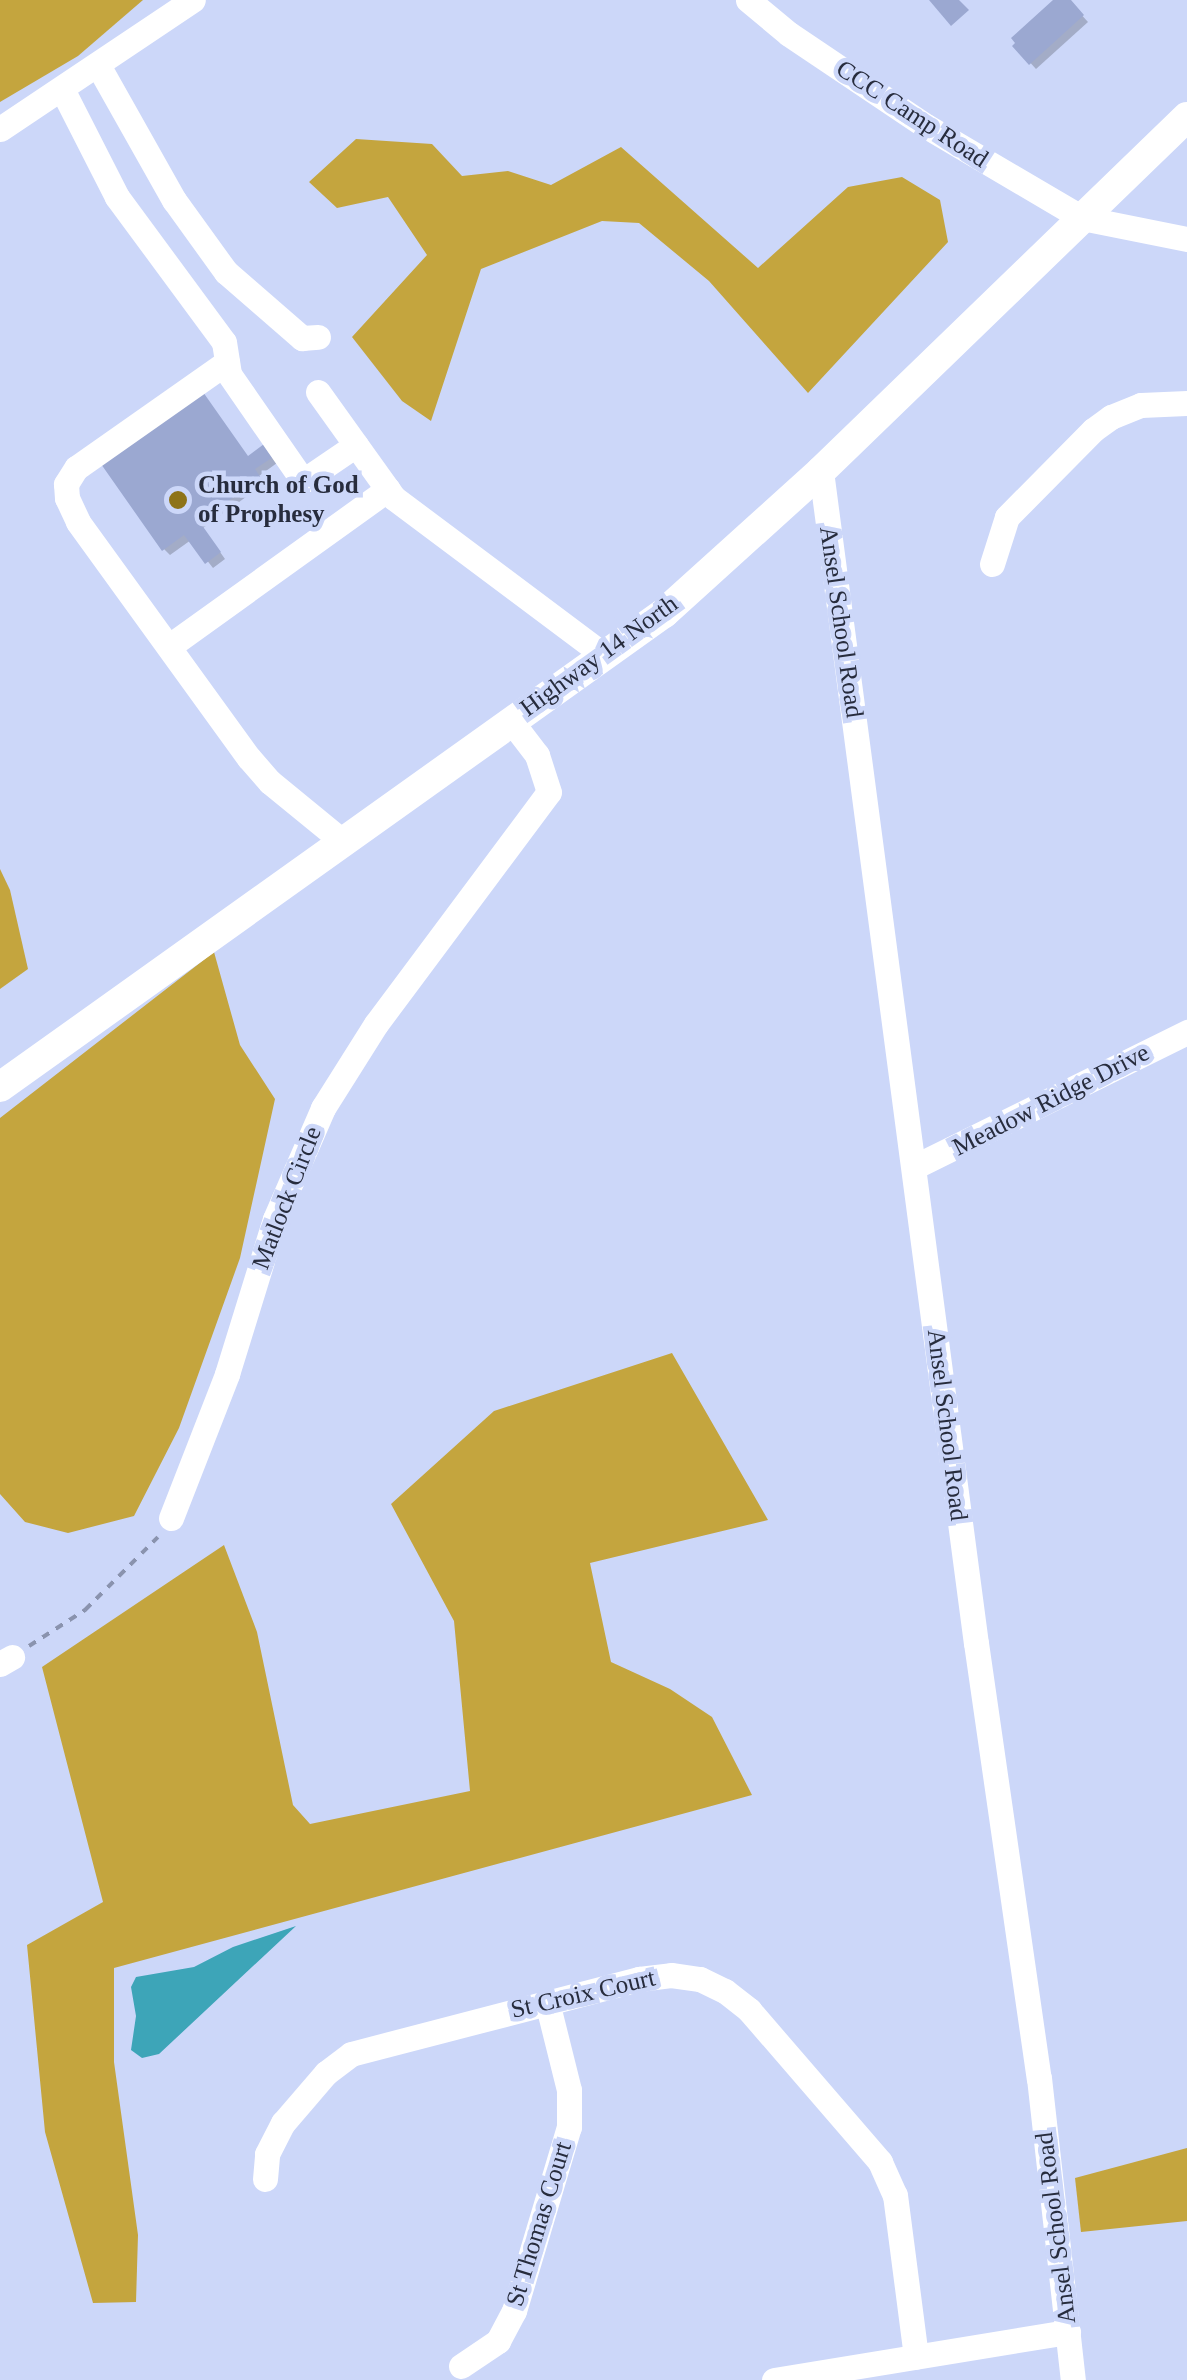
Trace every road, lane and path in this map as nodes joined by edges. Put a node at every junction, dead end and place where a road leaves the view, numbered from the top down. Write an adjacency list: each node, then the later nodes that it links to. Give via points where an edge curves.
1 (193, 0): 3 (street)
2 (748, 0): 7 (street, CCC Camp Road, via 926,126)
3 (99, 67): 4 (street); 9 (street, via 174,200 226,272 302,338)
4 (63, 91): 6 (street); 10 (street, via 117,197 224,342)
5 (1187, 117): 7 (main road, Highway 14 North)
6 (0, 130)
7 (1082, 218): 8 (street, CCC Camp Road); 14 (main road, Highway 14 North)
8 (1187, 239)
9 (318, 338)
10 (227, 362): 13 (street, via 303,481); 17 (street, via 76,468 66,484 78,522)
11 (318, 392): 13 (street)
12 (1187, 403): 16 (street, via 1141,405 1093,430 1007,517)
13 (356, 445): 15 (street)
14 (821, 471): 18 (main road, Highway 14 North, via 664,613); 23 (street, Ansel School Road)
15 (388, 489): 17 (street); 18 (street)
16 (992, 564)
17 (171, 645): 20 (street, via 270,782)
18 (604, 655): 19 (main road, Highway 14 North)
19 (511, 721): 20 (main road, Highway 14 North); 24 (street, Matlock Circle, via 537,755 549,792 376,1024 323,1108 274,1220 227,1374)
20 (342, 840): 22 (main road, Highway 14 North)
21 (1187, 1032): 23 (street, Meadow Ridge Drive)
22 (0, 1087)
23 (914, 1167): 28 (street, Ansel School Road)
24 (171, 1518): 25 (path, via 119,1580)
25 (6, 1660)
26 (547, 2002): 27 (street, St Croix Court, via 384,2042 340,2060 283,2123 267,2154); 29 (street, St Croix Court, via 671,1975 700,1979 737,1999 889,2178); 30 (street, St Thomas Court, via 569,2090 569,2127 514,2311 498,2342)
27 (265, 2180)
28 (1068, 2332): 29 (street); 32 (street, Ansel School Road)
29 (916, 2356): 31 (street)
30 (461, 2366)
31 (774, 2380)
32 (1073, 2380)

